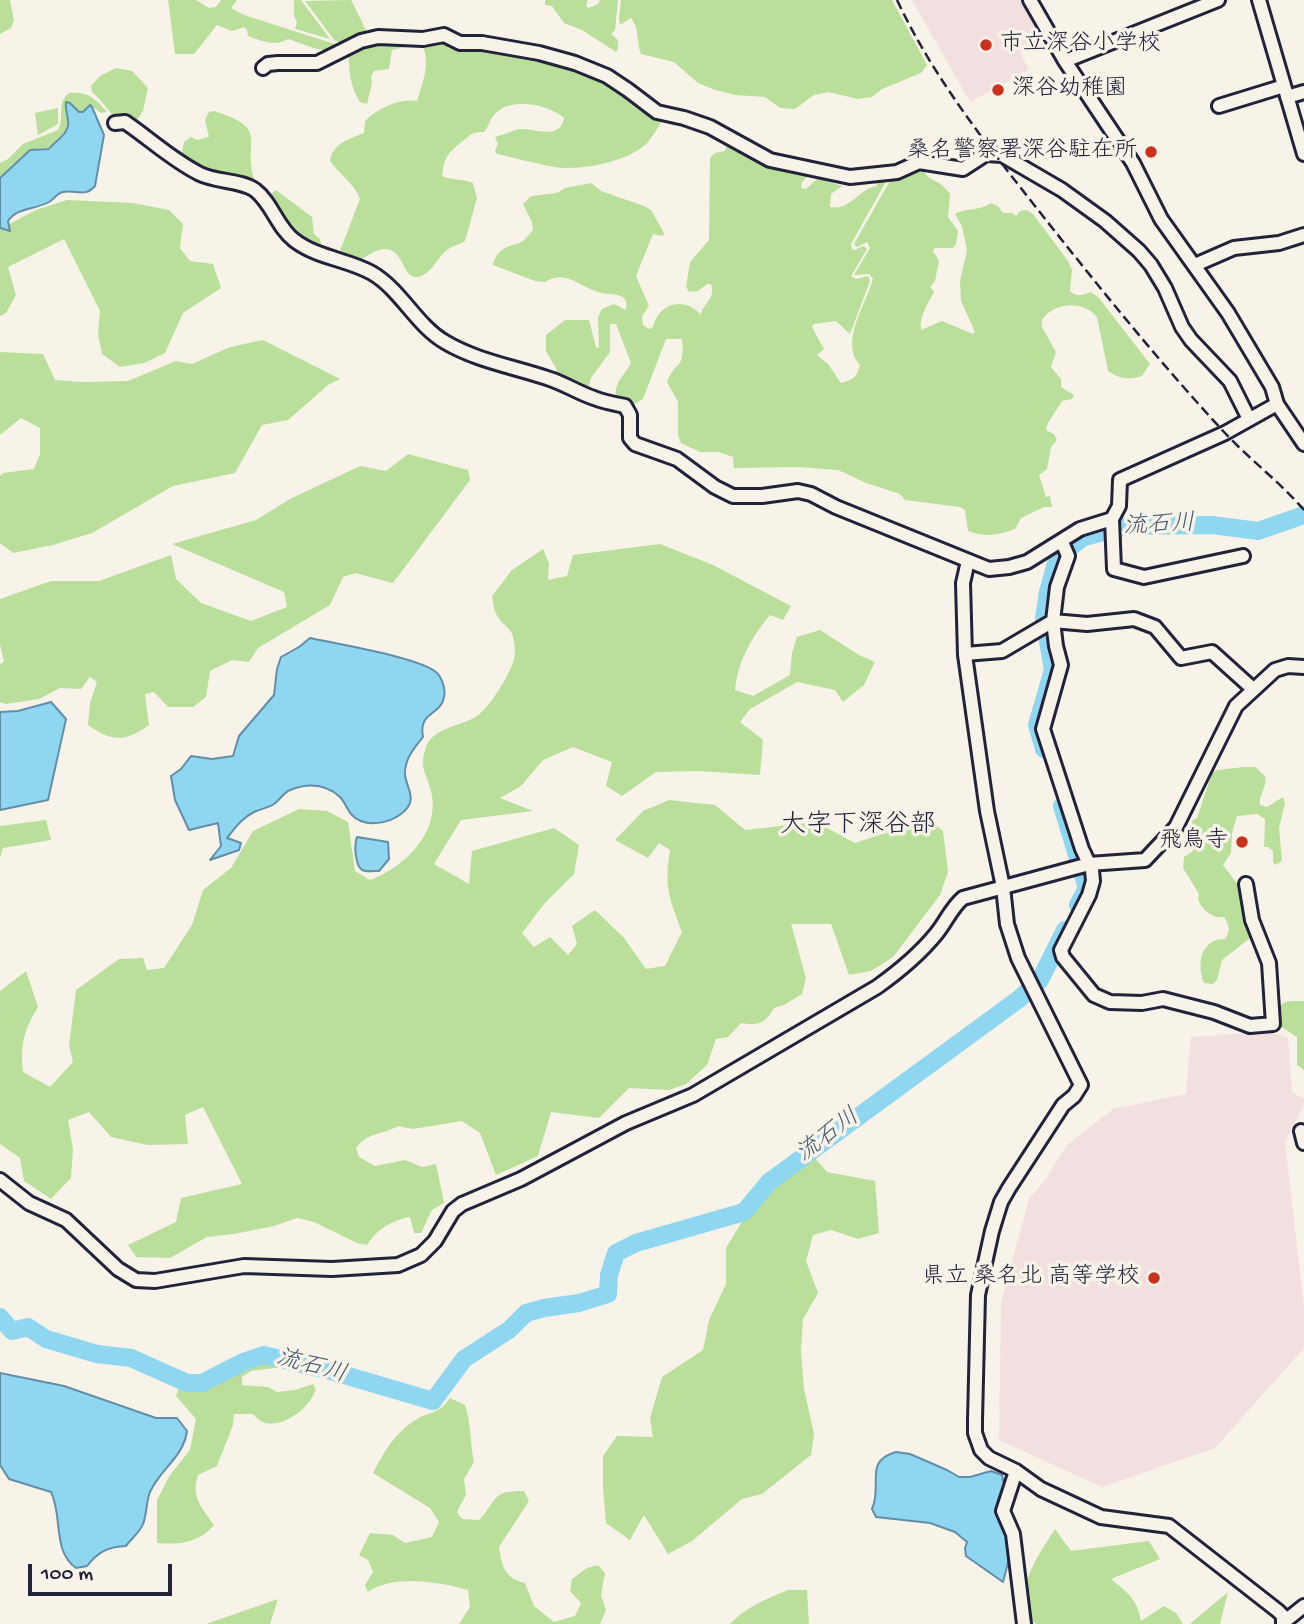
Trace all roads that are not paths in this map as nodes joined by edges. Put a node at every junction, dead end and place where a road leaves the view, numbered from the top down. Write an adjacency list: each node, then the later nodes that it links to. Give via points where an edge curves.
1 (1030, 0): 4 (street)
2 (1218, 0): 4 (street)
3 (1259, 0): 6 (street)
4 (1065, 61): 12 (street, via 1133,163 1161,219)
5 (263, 68): 14 (street, via 278,62 317,63 378,37 423,40 444,34 460,43 482,43 575,63 607,76 657,113 710,127 770,160 858,177 897,172 919,162 963,169 986,155 1002,155 1062,190 1139,251 1165,288 1182,327 1230,382)
6 (1286, 92): 7 (street); 8 (street); 10 (street)
7 (1304, 93)
8 (1219, 106)
9 (115, 123): 19 (street, via 125,122 201,175 252,188 296,242 315,253 353,262 375,275 443,341 597,400 625,406 635,444 677,459 715,487 733,496 811,494)
10 (1304, 154)
11 (1304, 235): 12 (street, via 1234,248)
12 (1195, 265): 13 (street, via 1272,387)
13 (1277, 404): 14 (street); 15 (street)
14 (1249, 419): 16 (street, via 1120,480 1119,506)
15 (1304, 444)
16 (1112, 519): 17 (street, via 1080,529); 18 (street, via 1114,569 1144,576)
17 (1062, 542): 19 (street, via 1009,567 989,569); 20 (street, via 1068,556)
18 (1243, 556)
19 (968, 561): 21 (street)
20 (1048, 623): 21 (street, via 1002,651); 23 (street, via 1134,618 1155,627 1181,658 1212,652); 24 (street, via 1061,665 1043,729)
21 (965, 654): 26 (street, via 987,811)
22 (1304, 667): 23 (street, via 1281,667)
23 (1252, 689): 24 (street, via 1236,706 1186,810 1162,843 1145,860)
24 (1089, 864): 25 (street, via 1093,881 1089,895 1061,950 1094,995 1110,1002 1178,1001 1250,1026 1273,1024 1269,962 1252,920); 26 (street)
25 (1246, 884)
26 (1003, 887): 27 (street, via 974,894 955,905 937,934 877,987 693,1095 462,1204 421,1255 398,1265 332,1269 244,1266 136,1280 66,1220 29,1203); 28 (street, via 1007,924 1018,958 1081,1085 1063,1105 1001,1202 978,1295 975,1433 989,1458)
27 (0, 1180)
28 (1016, 1471): 30 (street, via 1041,1489 1101,1517 1169,1527 1278,1611); 31 (street, via 1003,1511 1013,1534)
29 (1304, 1606): 30 (street)
30 (1284, 1623)
31 (1024, 1624)

